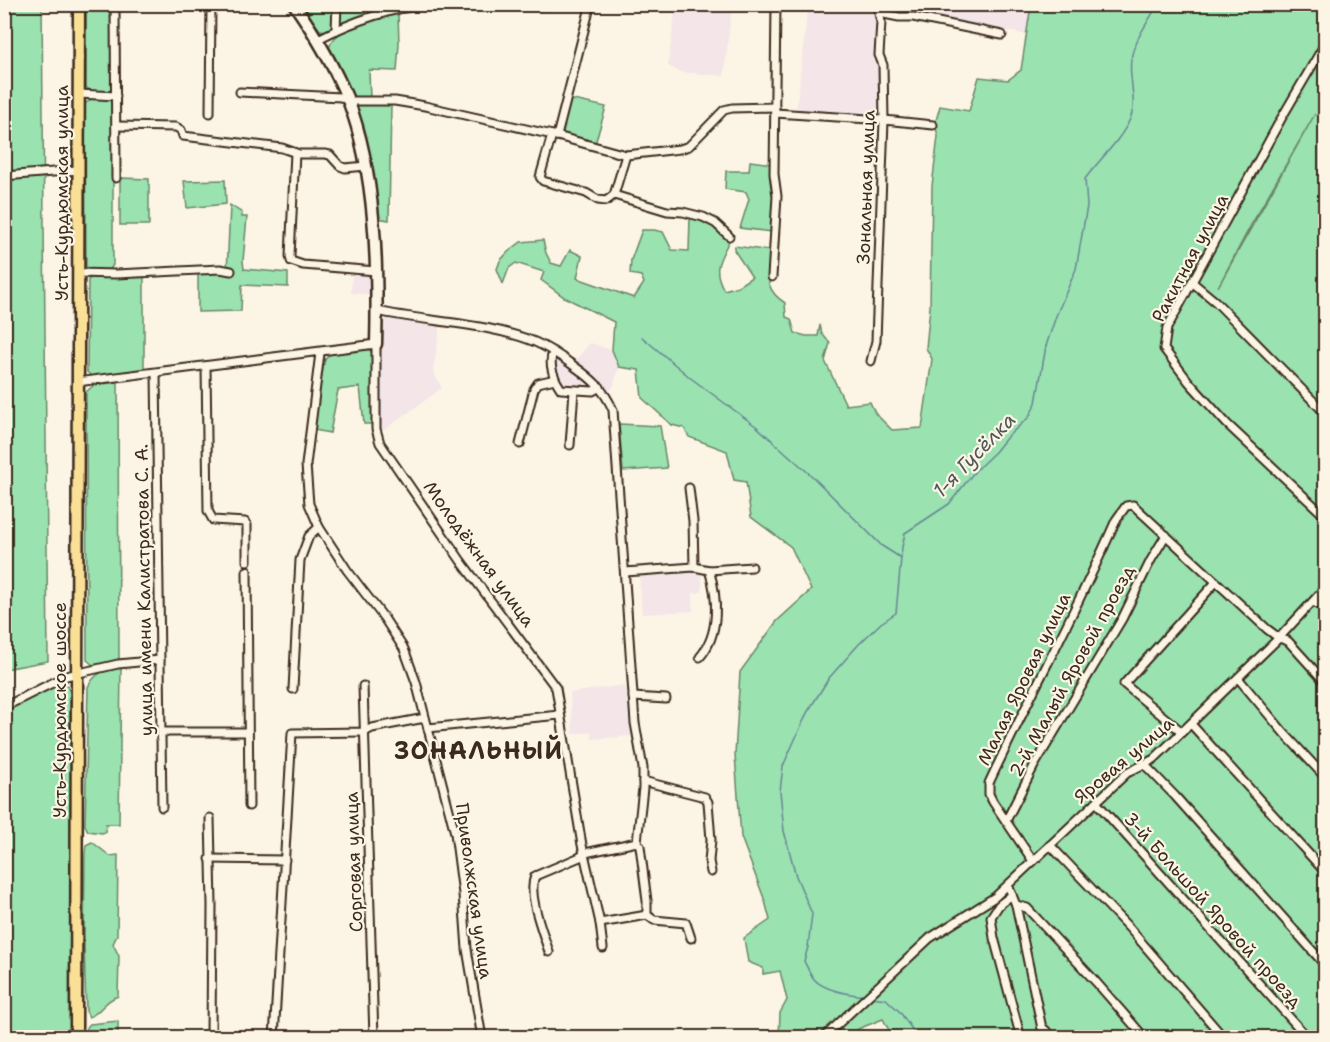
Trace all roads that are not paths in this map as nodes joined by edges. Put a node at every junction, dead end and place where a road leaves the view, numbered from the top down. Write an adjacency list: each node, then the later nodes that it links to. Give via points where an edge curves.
1 (79, 4): 16 (main road, Усть-Курдюмская улица)
2 (115, 4): 17 (street)
3 (211, 4): 20 (street)
4 (294, 4): 13 (street, Молодёжная улица)
5 (337, 4): 11 (street)
6 (561, 4): 11 (street, via 429,5 383,13)
7 (588, 4): 24 (street, via 580,51)
8 (776, 4): 19 (street)
9 (877, 4): 10 (street, Зональная улица)
10 (879, 13): 12 (street); 21 (street, Зональная улица)
11 (336, 30): 13 (street)
12 (1002, 35)
13 (318, 39): 18 (street, Молодёжная улица)
14 (1326, 42): 37 (street, Ракитная улица)
15 (240, 92): 18 (street, via 340,97)
16 (79, 94): 17 (street); 28 (main road, Усть-Курдюмская улица)
17 (116, 96): 22 (street)
18 (348, 101): 24 (street, via 395,101); 27 (street, Молодёжная улица)
19 (775, 110): 21 (street); 26 (street, via 724,110 689,146); 36 (street, via 777,196)
20 (210, 113)
21 (884, 120): 23 (street); 42 (street, Зональная улица, via 876,341)
22 (116, 126): 25 (street, via 176,127 183,136); 30 (street)
23 (933, 126)
24 (554, 135): 26 (street); 31 (street, via 540,177 543,182 598,200 606,201)
25 (295, 153): 27 (street, via 330,155 345,168); 34 (street, via 291,261)
26 (626, 154): 31 (street)
27 (366, 166): 34 (street, Молодёжная улица)
28 (78, 170): 29 (street); 35 (main road, Усть-Курдюмская улица)
29 (4, 176)
30 (116, 177)
31 (614, 195): 32 (street, via 703,217)
32 (729, 236)
33 (231, 271): 35 (street)
34 (376, 271): 38 (street, Молодёжная улица)
35 (78, 273): 46 (main road, Усть-Курдюмская улица)
36 (772, 277)
37 (1192, 282): 49 (street); 53 (street, Ракитная улица, via 1167,327 1164,349 1227,424)
38 (377, 311): 39 (street, Молодёжная улица); 40 (street, via 525,338)
39 (376, 344): 41 (street); 77 (street, Молодёжная улица, via 376,429 380,443 461,561 552,681)
40 (553, 351): 45 (street, via 550,357); 47 (street)
41 (320, 353): 43 (street); 54 (street, Приволжская улица, via 306,473 309,504)
42 (871, 361)
43 (206, 367): 44 (street); 56 (street, via 208,511 213,520 247,525)
44 (156, 373): 46 (street); 68 (street, улица имени Калистратова С. А.)
45 (555, 379): 48 (street, via 561,389); 50 (street, via 538,383 534,388)
46 (77, 382): 69 (main road, Усть-Курдюмское шоссе)
47 (600, 387): 48 (street); 61 (street, via 613,410)
48 (574, 391): 51 (street)
49 (1326, 414)
50 (520, 444)
51 (570, 445)
52 (689, 488): 57 (street)
53 (1326, 517)
54 (319, 527): 73 (street, via 309,536 300,560); 78 (street, Приволжская улица, via 404,649)
55 (1166, 535): 62 (street); 92 (street, 2-й Малый Яровой проезд, via 1117,629 1034,766); 92 (street, Малая Яровая улица, via 1133,505 1126,506 1116,520 989,783 989,794)
56 (247, 561)
57 (694, 567): 59 (street); 61 (street)
58 (752, 567): 59 (street)
59 (709, 570): 67 (street, via 716,605 708,647)
60 (247, 571): 82 (street)
61 (625, 572): 74 (street)
62 (1216, 582): 66 (street); 84 (street, via 1125,684)
63 (1326, 587): 64 (street, Яровая улица)
64 (1312, 602): 65 (street); 66 (street, Яровая улица)
65 (1326, 608)
66 (1279, 638): 70 (street, Яровая улица); 71 (street, via 1288,641)
67 (700, 657)
68 (160, 660): 69 (street); 81 (street, улица имени Калистратова С. А.)
69 (77, 673): 76 (street); 111 (main road, Усть-Курдюмское шоссе)
70 (1238, 678): 79 (street, Яровая улица); 86 (street)
71 (1326, 683)
72 (363, 686): 83 (street, Сорговая улица)
73 (293, 688)
74 (633, 697): 75 (street); 87 (street)
75 (666, 699)
76 (4, 707)
77 (560, 715): 80 (street); 95 (street, Молодёжная улица)
78 (425, 718): 80 (street, Приволжская улица); 83 (street)
79 (1191, 724): 84 (street, Яровая улица); 100 (street)
80 (428, 728): 115 (street, Приволжская улица, via 455,833 467,950)
81 (162, 732): 82 (street); 90 (street, улица имени Калистратова С. А.)
82 (248, 732): 89 (street)
83 (364, 732): 97 (street, via 292,733); 114 (street, Сорговая улица)
84 (1182, 732): 85 (street, Яровая улица)
85 (1144, 764): 88 (street, Яровая улица, via 1127,773); 109 (street)
86 (1326, 778)
87 (643, 781): 93 (street); 99 (street, via 705,797)
88 (1096, 802): 94 (street, Яровая улица); 122 (street, 3-й Большой Яровой проезд)
89 (249, 806)
90 (162, 807)
91 (210, 818): 96 (street)
92 (1006, 821): 98 (street, Малая Яровая улица)
93 (637, 842): 95 (street); 104 (street)
94 (1050, 845): 98 (street, Яровая улица); 121 (street, via 1131,930)
95 (585, 852): 105 (street, Молодёжная улица); 108 (street, via 580,858 542,871 532,882)
96 (210, 859): 97 (street); 112 (street)
97 (285, 860): 113 (street)
98 (1033, 861): 101 (street, Яровая улица)
99 (711, 872)
100 (1326, 873)
101 (1008, 885): 102 (street); 116 (street, Яровая улица, via 930,938)
102 (1012, 895): 103 (street); 117 (street, via 991,917)
103 (1016, 905): 110 (street); 120 (street, via 1027,908)
104 (646, 915): 105 (street); 106 (street, via 654,920 686,923)
105 (600, 924): 107 (street, Молодёжная улица)
106 (691, 938)
107 (603, 948)
108 (549, 952)
109 (1326, 966)
110 (1041, 1027): 118 (street); 119 (street)
111 (76, 1038)
112 (211, 1038)
113 (274, 1038)
114 (374, 1038)
115 (482, 1038)
116 (823, 1038)
117 (1021, 1038)
118 (1044, 1038)
119 (1054, 1038)
120 (1144, 1038)
121 (1224, 1038)
122 (1308, 1038)

